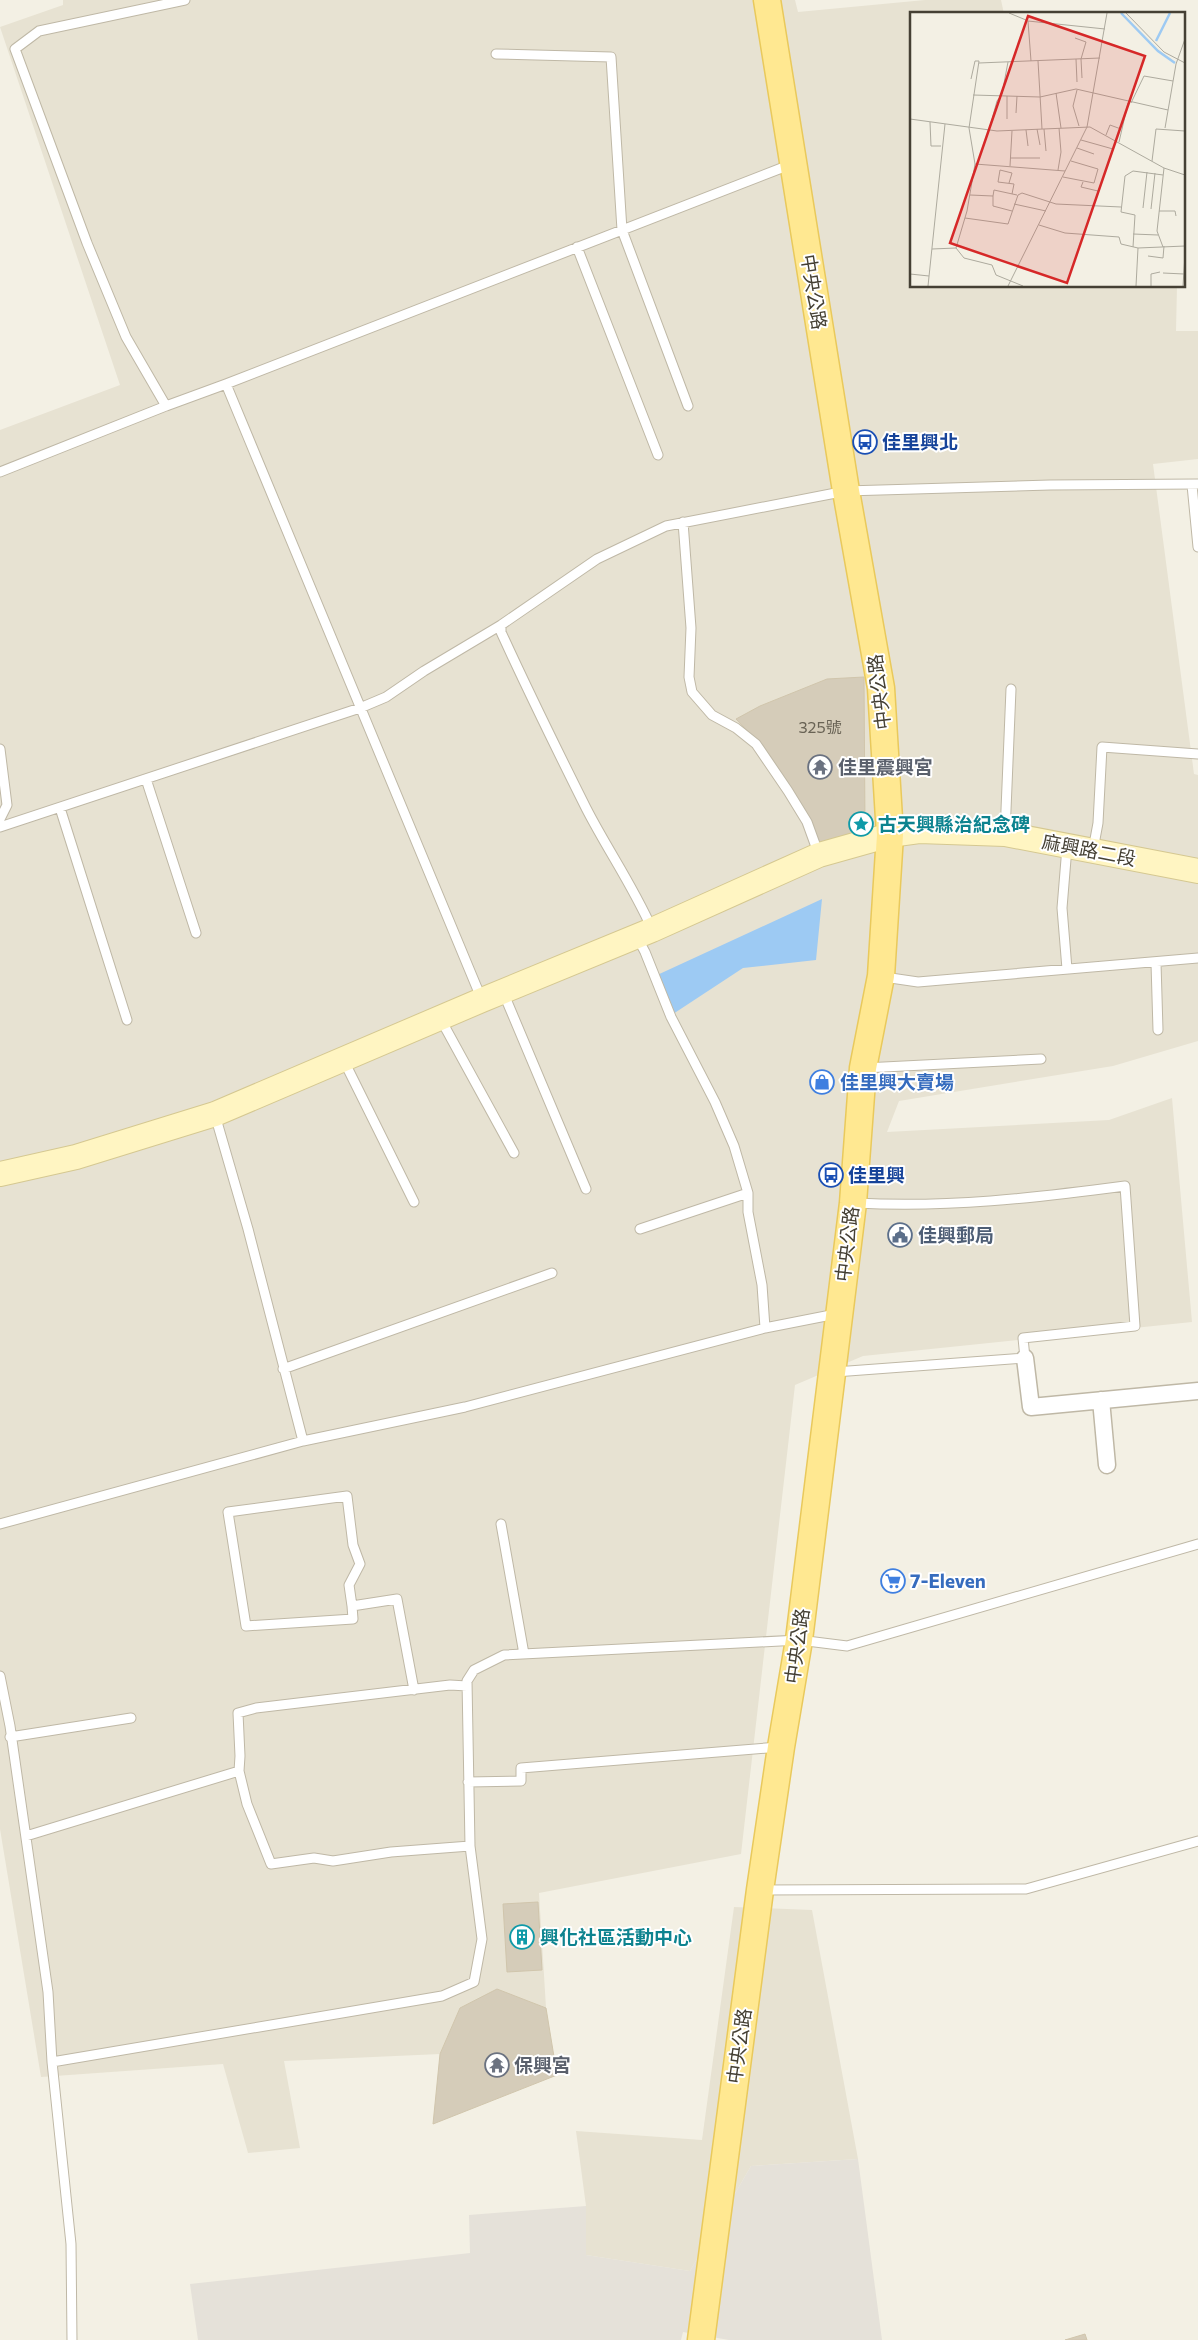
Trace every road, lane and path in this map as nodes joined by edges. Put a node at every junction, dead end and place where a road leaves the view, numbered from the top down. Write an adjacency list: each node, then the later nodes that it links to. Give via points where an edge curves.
1 (185, 0): 8 (lane, via 39,31 15,49 87,243 126,337)
2 (768, 0): 4 (main road, 中央公路)
3 (496, 54): 5 (lane, via 611,57)
4 (793, 164): 5 (lane); 13 (main road, 中央公路)
5 (622, 230): 6 (lane); 9 (lane)
6 (577, 247): 7 (lane); 10 (lane)
7 (226, 384): 8 (lane); 18 (lane)
8 (166, 406): 11 (lane)
9 (688, 406)
10 (658, 455)
11 (0, 472)
12 (1195, 484): 13 (lane); 15 (lane)
13 (846, 491): 14 (lane); 26 (main road, 中央公路, via 880,688)
14 (683, 522): 16 (lane, via 666,526 597,559); 29 (lane, via 692,692 712,715 756,744 807,822)
15 (1198, 547)
16 (501, 625): 18 (lane, via 386,697); 32 (lane, via 501,632 529,694 587,809 637,895)
17 (1010, 689): 25 (lane)
18 (360, 708): 21 (lane); 37 (lane)
19 (0, 749): 23 (lane, via 7,805)
20 (1198, 754): 28 (lane, via 1102,747 1098,823)
21 (146, 779): 22 (lane); 31 (lane)
22 (60, 808): 24 (lane); 39 (lane)
23 (0, 819)
24 (0, 827)
25 (1004, 834): 26 (street, 麻興路二段, via 920,831); 27 (street, 麻興路二段)
26 (890, 835): 29 (street, 麻興路二段); 36 (main road, 中央公路)
27 (1067, 846): 28 (street, 麻興路二段); 35 (lane, via 1062,908)
28 (1092, 852): 30 (street, 麻興路二段)
29 (819, 854): 32 (street, 麻興路二段)
30 (1198, 871)
31 (196, 934)
32 (645, 934): 37 (street, 麻興路二段); 48 (lane, via 645,952 671,1017 734,1146)
33 (1198, 958): 34 (lane)
34 (1156, 963): 35 (lane); 40 (lane)
35 (1067, 969): 36 (lane, via 918,982)
36 (881, 976): 43 (main road, 中央公路)
37 (492, 996): 38 (street, 麻興路二段); 47 (lane)
38 (440, 1018): 41 (street, 麻興路二段); 45 (lane)
39 (127, 1020)
40 (1158, 1030)
41 (343, 1059): 44 (street, 麻興路二段); 49 (lane)
42 (1041, 1059): 43 (lane)
43 (863, 1068): 50 (main road, 中央公路)
44 (215, 1114): 46 (street, 麻興路二段, via 76,1156); 56 (lane)
45 (514, 1152)
46 (0, 1174)
47 (586, 1188)
48 (748, 1193): 51 (lane); 54 (lane)
49 (414, 1202)
50 (853, 1203): 53 (main road, 中央公路); 55 (lane, via 901,1205 1010,1201 1125,1186 1135,1326 1023,1338)
51 (640, 1229)
52 (552, 1273): 56 (lane)
53 (838, 1314): 54 (lane); 57 (main road, 中央公路)
54 (765, 1328): 60 (lane, via 465,1407)
55 (1025, 1358): 57 (lane); 59 (street, via 1031,1407)
56 (283, 1369): 60 (lane)
57 (831, 1372): 66 (main road, 中央公路)
58 (1198, 1391): 59 (street)
59 (1101, 1400): 61 (street)
60 (303, 1441): 62 (lane)
61 (1107, 1466)
62 (0, 1524)
63 (501, 1524): 67 (lane)
64 (1198, 1544): 66 (lane, via 848,1646)
65 (352, 1606): 65 (lane, via 349,1585 360,1564 353,1545 347,1496 228,1512 246,1626 352,1619); 70 (lane, via 397,1599)
66 (799, 1640): 67 (lane); 73 (main road, 中央公路)
67 (524, 1654): 69 (lane, via 504,1655 474,1670)
68 (0, 1676): 72 (lane)
69 (467, 1686): 70 (lane); 75 (lane)
70 (414, 1690): 74 (lane, via 256,1708 238,1714)
71 (132, 1718): 72 (lane)
72 (10, 1737): 76 (lane)
73 (780, 1747): 75 (lane, via 521,1768 521,1781); 79 (main road, 中央公路)
74 (239, 1771): 76 (lane); 78 (lane, via 247,1804 271,1864 314,1858 333,1861 390,1852)
75 (468, 1782): 78 (lane)
76 (26, 1836): 80 (lane, via 48,1992)
77 (1198, 1841): 79 (lane, via 1026,1889)
78 (470, 1846): 80 (lane, via 482,1939 474,1982 442,1996)
79 (760, 1890): 82 (main road, 中央公路)
80 (52, 2062): 81 (lane, via 71,2244)
81 (72, 2340)
82 (701, 2340)

